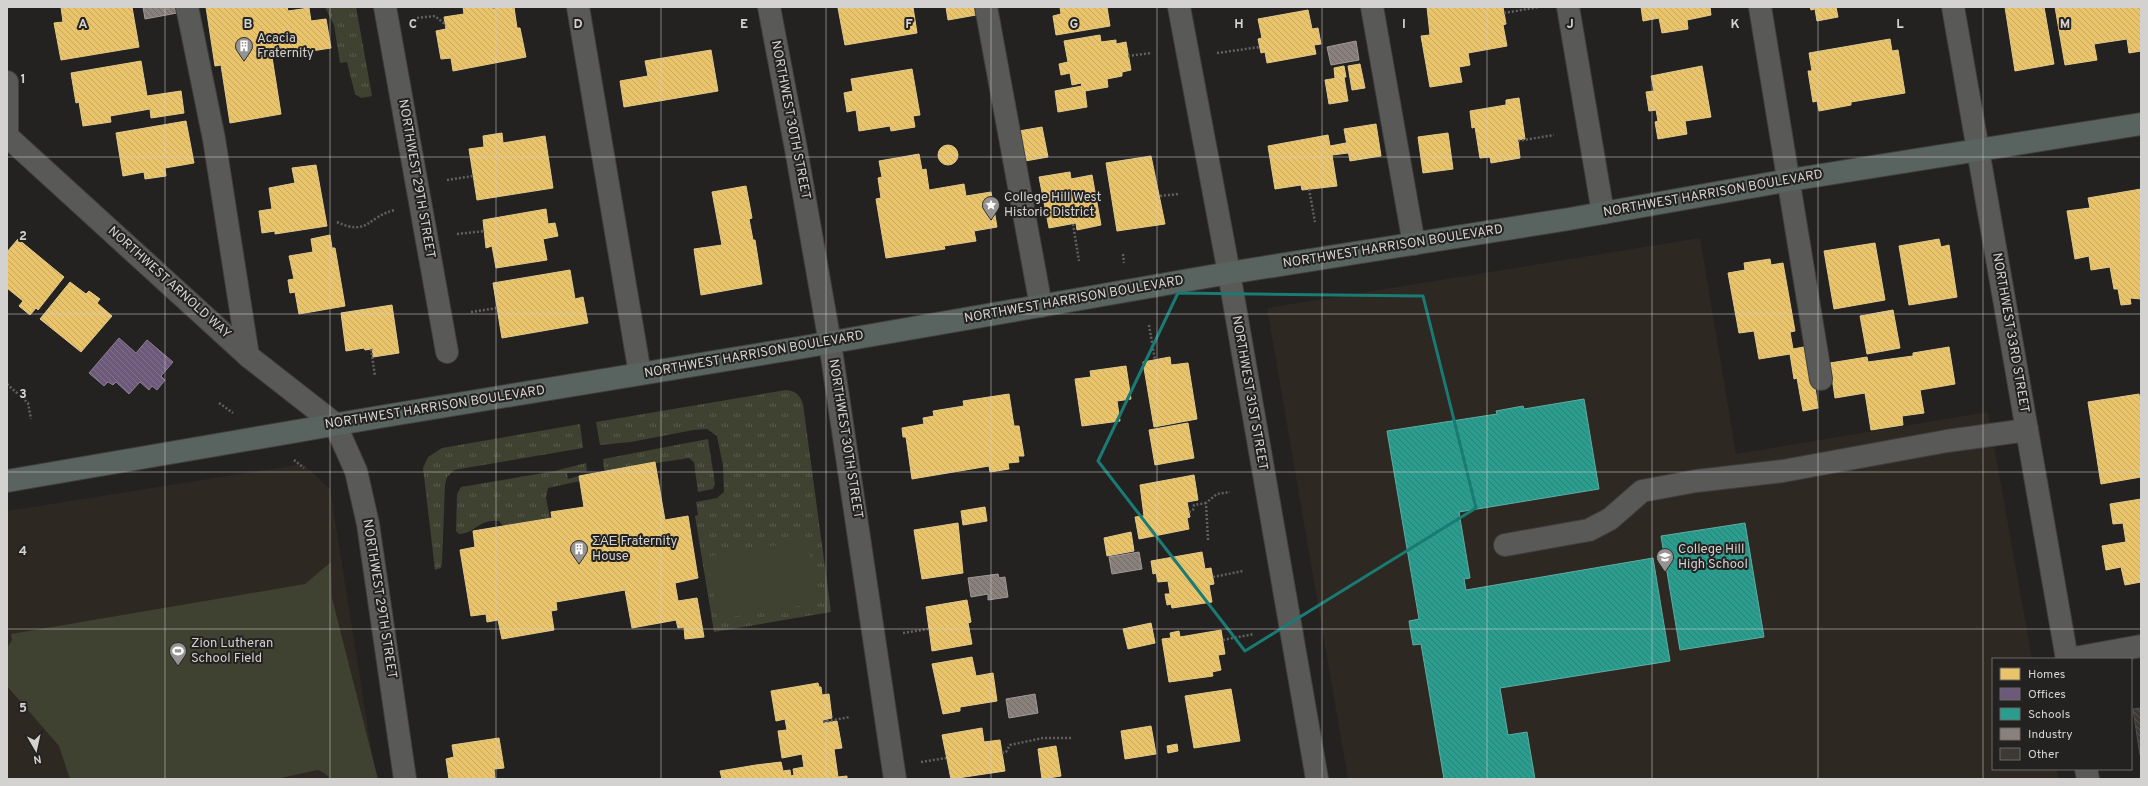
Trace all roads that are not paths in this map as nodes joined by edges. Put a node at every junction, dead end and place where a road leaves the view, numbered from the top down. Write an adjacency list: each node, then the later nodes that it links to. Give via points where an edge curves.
1 (187, 7): 22 (street, via 214,139)
2 (384, 7): 21 (street, NORTHWEST 29TH STREET)
3 (578, 7): 23 (street)
4 (768, 7): 20 (street, NORTHWEST 30TH STREET)
5 (986, 7): 19 (street)
6 (1179, 7): 18 (street, NORTHWEST 31ST STREET)
7 (1372, 7): 17 (street)
8 (1568, 7): 16 (street)
9 (1760, 7): 15 (street)
10 (1953, 7): 14 (street, NORTHWEST 33RD STREET)
11 (7, 82): 13 (street)
12 (2141, 124): 14 (main road, NORTHWEST HARRISON BOULEVARD)
13 (7, 136): 22 (street, NORTHWEST ARNOLD WAY)
14 (1978, 150): 15 (main road, NORTHWEST HARRISON BOULEVARD); 26 (street, NORTHWEST 33RD STREET)
15 (1790, 180): 16 (main road, NORTHWEST HARRISON BOULEVARD); 24 (street)
16 (1603, 213): 17 (main road, NORTHWEST HARRISON BOULEVARD)
17 (1414, 244): 18 (main road, NORTHWEST HARRISON BOULEVARD)
18 (1229, 273): 19 (main road, NORTHWEST HARRISON BOULEVARD); 32 (street, NORTHWEST 31ST STREET)
19 (1041, 306): 20 (main road, NORTHWEST HARRISON BOULEVARD)
20 (830, 343): 23 (main road, NORTHWEST HARRISON BOULEVARD); 34 (street, NORTHWEST 30TH STREET)
21 (447, 352)
22 (248, 356): 25 (street, NORTHWEST ARNOLD WAY)
23 (640, 374): 25 (main road, NORTHWEST HARRISON BOULEVARD)
24 (1821, 379)
25 (335, 424): 27 (main road, NORTHWEST HARRISON BOULEVARD); 33 (street, NORTHWEST 29TH STREET, via 356,471 368,524)
26 (2027, 430): 28 (street, via 1947,441 1783,471 1696,481 1642,491 1610,518 1588,530); 30 (street, NORTHWEST 33RD STREET)
27 (7, 480)
28 (1504, 545)
29 (2141, 646): 31 (street)
30 (2068, 658)
31 (2074, 658)
32 (1313, 778)
33 (405, 779)
34 (895, 779)

